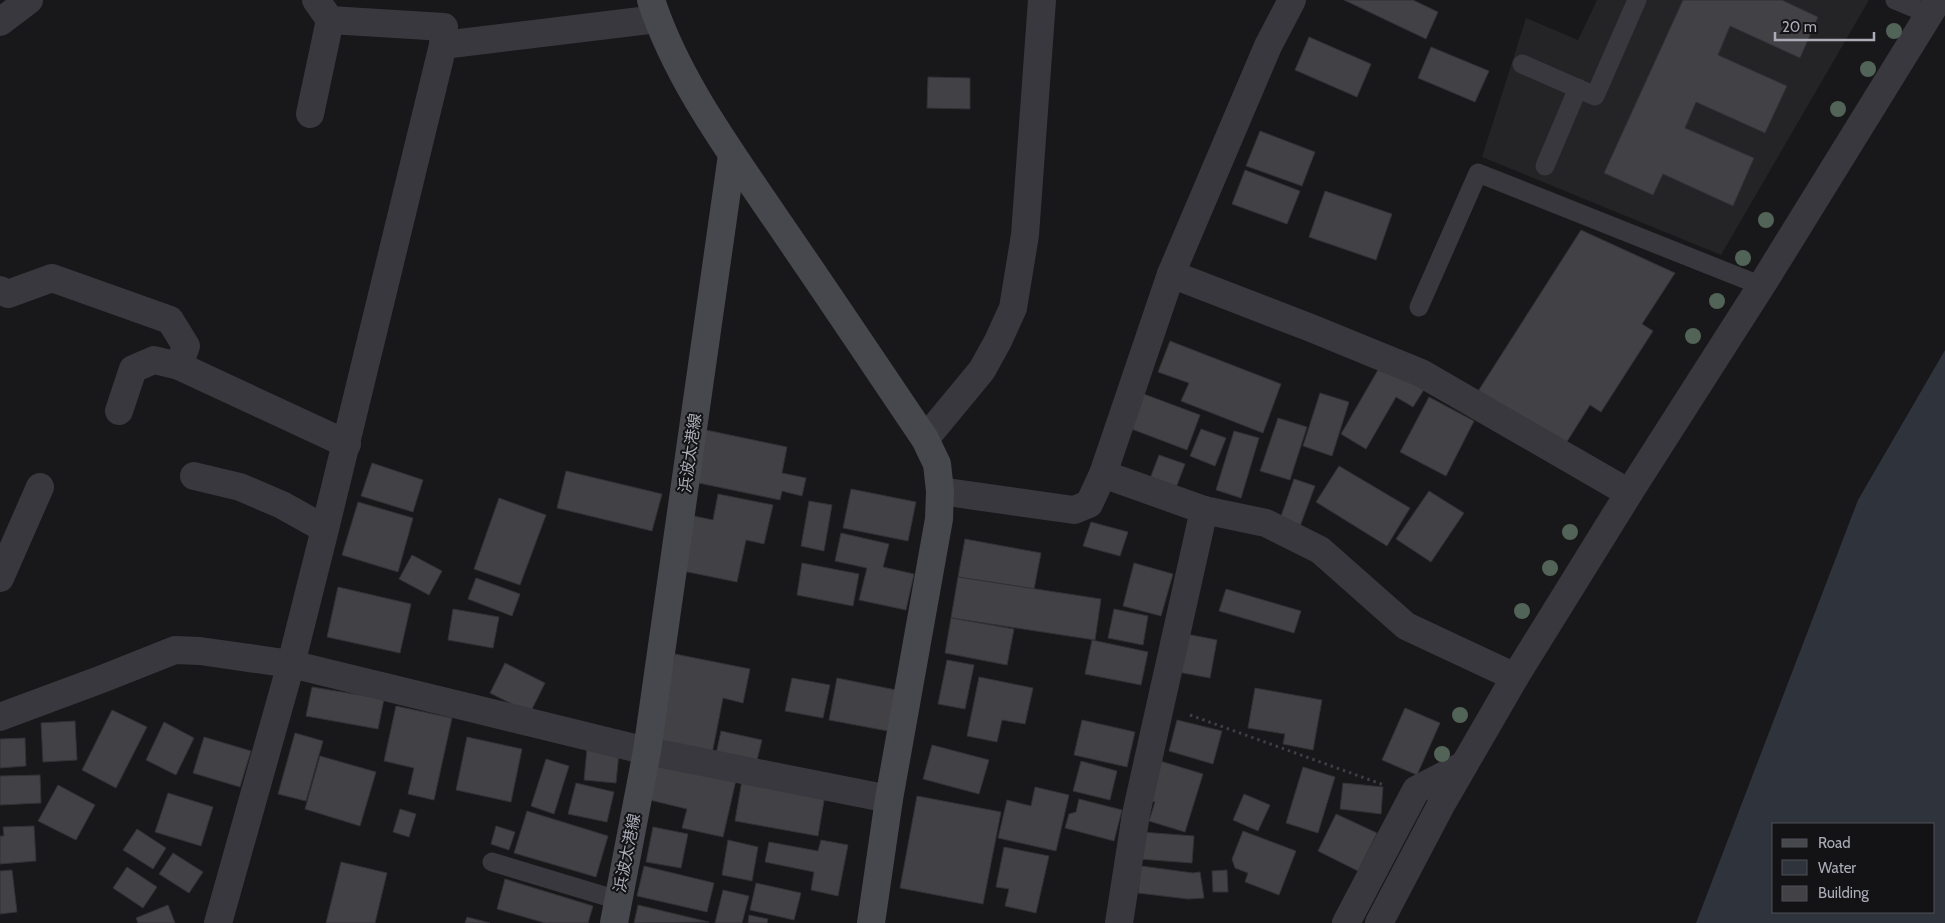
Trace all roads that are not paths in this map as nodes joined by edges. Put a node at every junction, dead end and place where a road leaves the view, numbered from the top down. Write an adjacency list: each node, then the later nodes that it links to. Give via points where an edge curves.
1 (29, 0): 9 (street)
2 (1042, 0): 22 (street, via 1025,235 1013,308 982,370)
3 (1292, 0): 16 (street, via 1268,46)
4 (1637, 0): 12 (lane, via 1595,96)
5 (1895, 0): 6 (lane)
6 (1933, 7): 17 (street)
7 (323, 10): 10 (street, via 444,27); 13 (street)
8 (654, 10): 10 (street); 14 (main road, via 684,76)
9 (0, 22)
10 (443, 45): 23 (street)
11 (1522, 64): 12 (lane)
12 (1578, 88): 15 (lane)
13 (310, 114)
14 (732, 154): 22 (main road); 35 (main road, 浜波太港線)
15 (1545, 166)
16 (1170, 274): 24 (street); 28 (street, via 1421,373)
17 (1762, 286): 19 (lane, via 1478,173); 28 (street)
18 (0, 290): 20 (street, via 8,294 52,278 170,320 186,346)
19 (1418, 307)
20 (179, 366): 21 (street, via 154,360 133,369); 23 (street)
21 (119, 411)
22 (925, 439): 27 (main road, via 938,464)
23 (347, 444): 30 (street)
24 (1103, 474): 27 (street, via 1089,504 1074,510); 29 (street)
25 (194, 476): 30 (street, via 240,486)
26 (40, 486): 31 (street)
27 (940, 492): 37 (main road, via 939,519)
28 (1629, 492): 33 (street)
29 (1204, 510): 33 (street, via 1266,523 1320,550 1406,626); 42 (street, via 1136,814)
30 (326, 529): 32 (street)
31 (0, 578)
32 (291, 664): 34 (street, via 175,650); 35 (street); 40 (street)
33 (1515, 677): 36 (street)
34 (1, 713)
35 (647, 751): 37 (street); 39 (main road, 浜波太港線)
36 (1464, 765): 43 (street, via 1416,790); 44 (street)
37 (889, 799): 41 (main road)
38 (492, 862): 39 (lane)
39 (616, 912)
40 (218, 923)
41 (871, 923)
42 (1119, 923)
43 (1346, 923)
44 (1379, 923)

